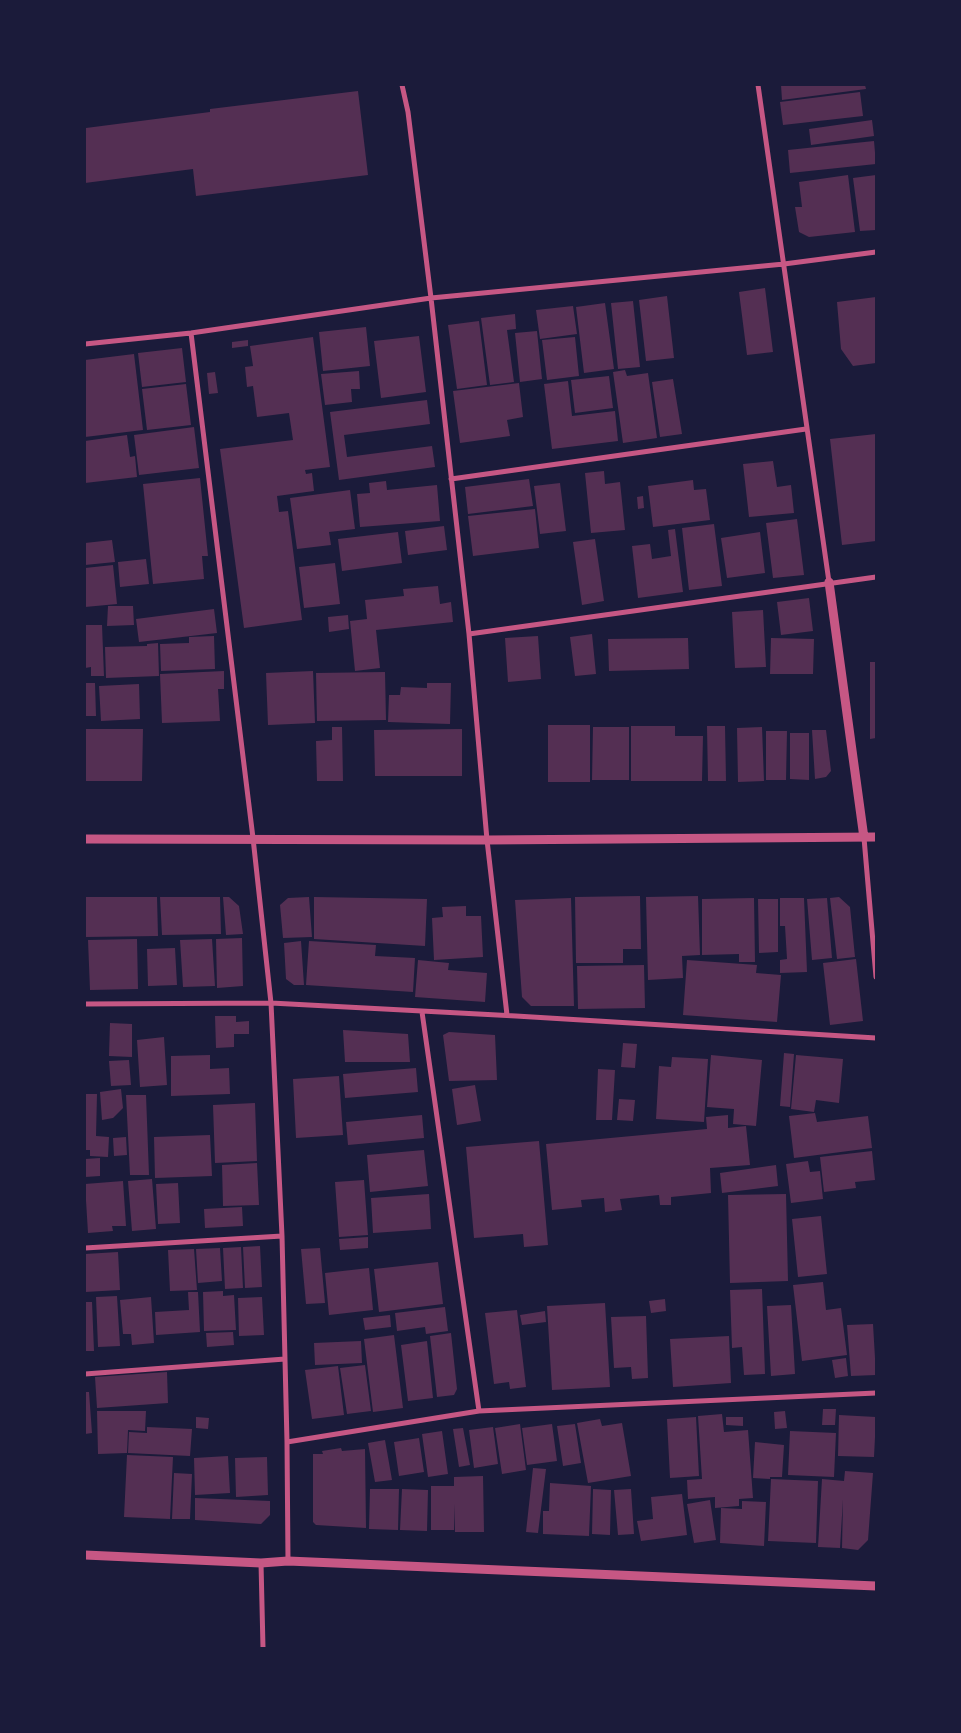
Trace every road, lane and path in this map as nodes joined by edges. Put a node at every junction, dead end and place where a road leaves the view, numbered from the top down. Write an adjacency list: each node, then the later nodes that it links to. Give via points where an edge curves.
1 (402, 85): 5 (street)
2 (758, 85): 4 (street)
3 (876, 252): 4 (street)
4 (784, 264): 5 (street); 8 (street)
5 (431, 298): 6 (street); 9 (street)
6 (191, 332): 7 (street); 14 (street)
7 (85, 344)
8 (806, 429): 9 (street); 11 (street)
9 (452, 479): 12 (street)
10 (876, 576): 11 (street)
11 (829, 582): 12 (street); 15 (street)
12 (469, 634): 17 (street)
13 (876, 837): 15 (street)
14 (253, 838): 16 (street); 17 (street); 19 (street)
15 (864, 838): 17 (street); 18 (street)
16 (85, 839)
17 (487, 840): 22 (street)
18 (876, 977)
19 (271, 1003): 20 (street); 21 (street); 24 (street)
20 (85, 1004)
21 (422, 1012): 22 (street); 29 (street)
22 (507, 1015): 23 (street)
23 (876, 1038)
24 (282, 1236): 25 (street); 26 (street)
25 (85, 1248)
26 (285, 1359): 27 (street); 30 (street)
27 (85, 1374)
28 (876, 1393): 29 (street)
29 (479, 1411): 30 (street)
30 (287, 1442): 32 (street)
31 (85, 1555): 33 (street)
32 (288, 1562): 33 (street); 34 (street)
33 (261, 1563): 35 (street)
34 (876, 1586)
35 (263, 1648)

